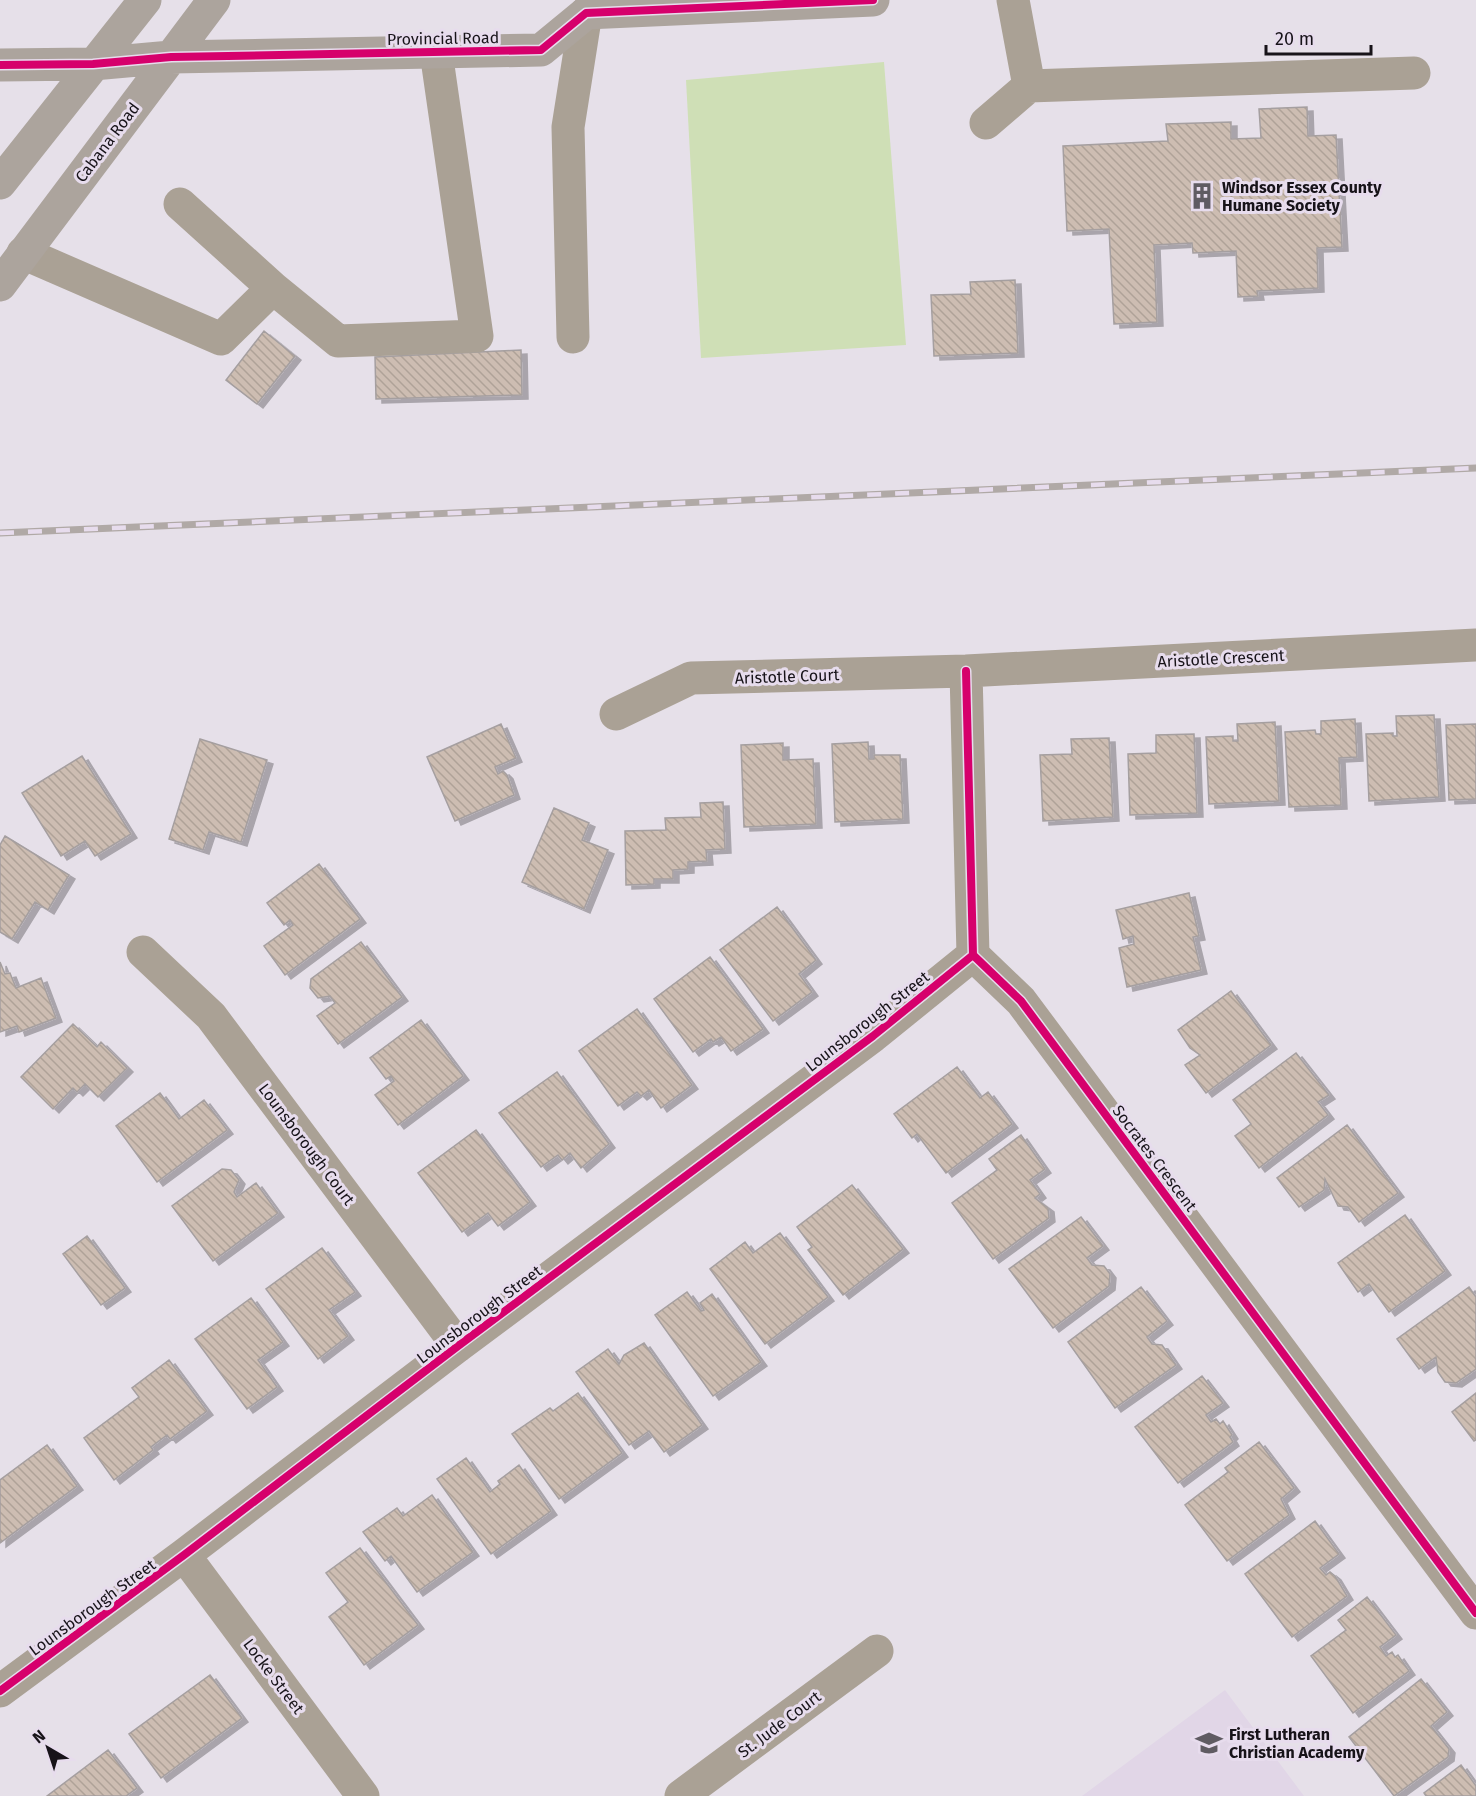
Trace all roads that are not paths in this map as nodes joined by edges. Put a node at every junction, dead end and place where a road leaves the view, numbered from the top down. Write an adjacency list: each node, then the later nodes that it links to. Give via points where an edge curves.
1 (145, 0): 9 (main road)
2 (214, 0): 8 (main road, Cabana Road)
3 (873, 0): 5 (main road)
4 (1013, 0): 12 (street)
5 (711, 3): 6 (main road)
6 (578, 6): 7 (main road, Provincial Road, via 541,50); 19 (street, via 568,127)
7 (436, 52): 8 (main road, Provincial Road); 18 (street, via 477,336 338,341)
8 (171, 57): 9 (main road, Provincial Road); 16 (main road, Cabana Road)
9 (93, 64): 10 (main road, Provincial Road); 14 (main road)
10 (0, 66)
11 (1414, 73): 12 (street)
12 (1029, 86): 13 (street)
13 (986, 123)
14 (0, 183)
15 (180, 204): 18 (street)
16 (23, 253): 17 (main road, Cabana Road); 18 (street, via 221,339)
17 (0, 285)
18 (273, 288)
19 (573, 337)
20 (1476, 645): 21 (street, Aristotle Crescent)
21 (966, 671): 22 (street, Aristotle Court, via 691,678); 24 (street)
22 (616, 714)
23 (143, 952): 25 (street, Lounsborough Court, via 211,1016)
24 (973, 955): 25 (street, Lounsborough Street, via 873,1036); 27 (street, Socrates Crescent, via 1021,1001)
25 (458, 1346): 26 (street, Lounsborough Street)
26 (184, 1555): 29 (street, Lounsborough Street); 30 (street, Locke Street)
27 (1476, 1613)
28 (877, 1651): 31 (street, St. Jude Court)
29 (0, 1691)
30 (363, 1796)
31 (681, 1796)

